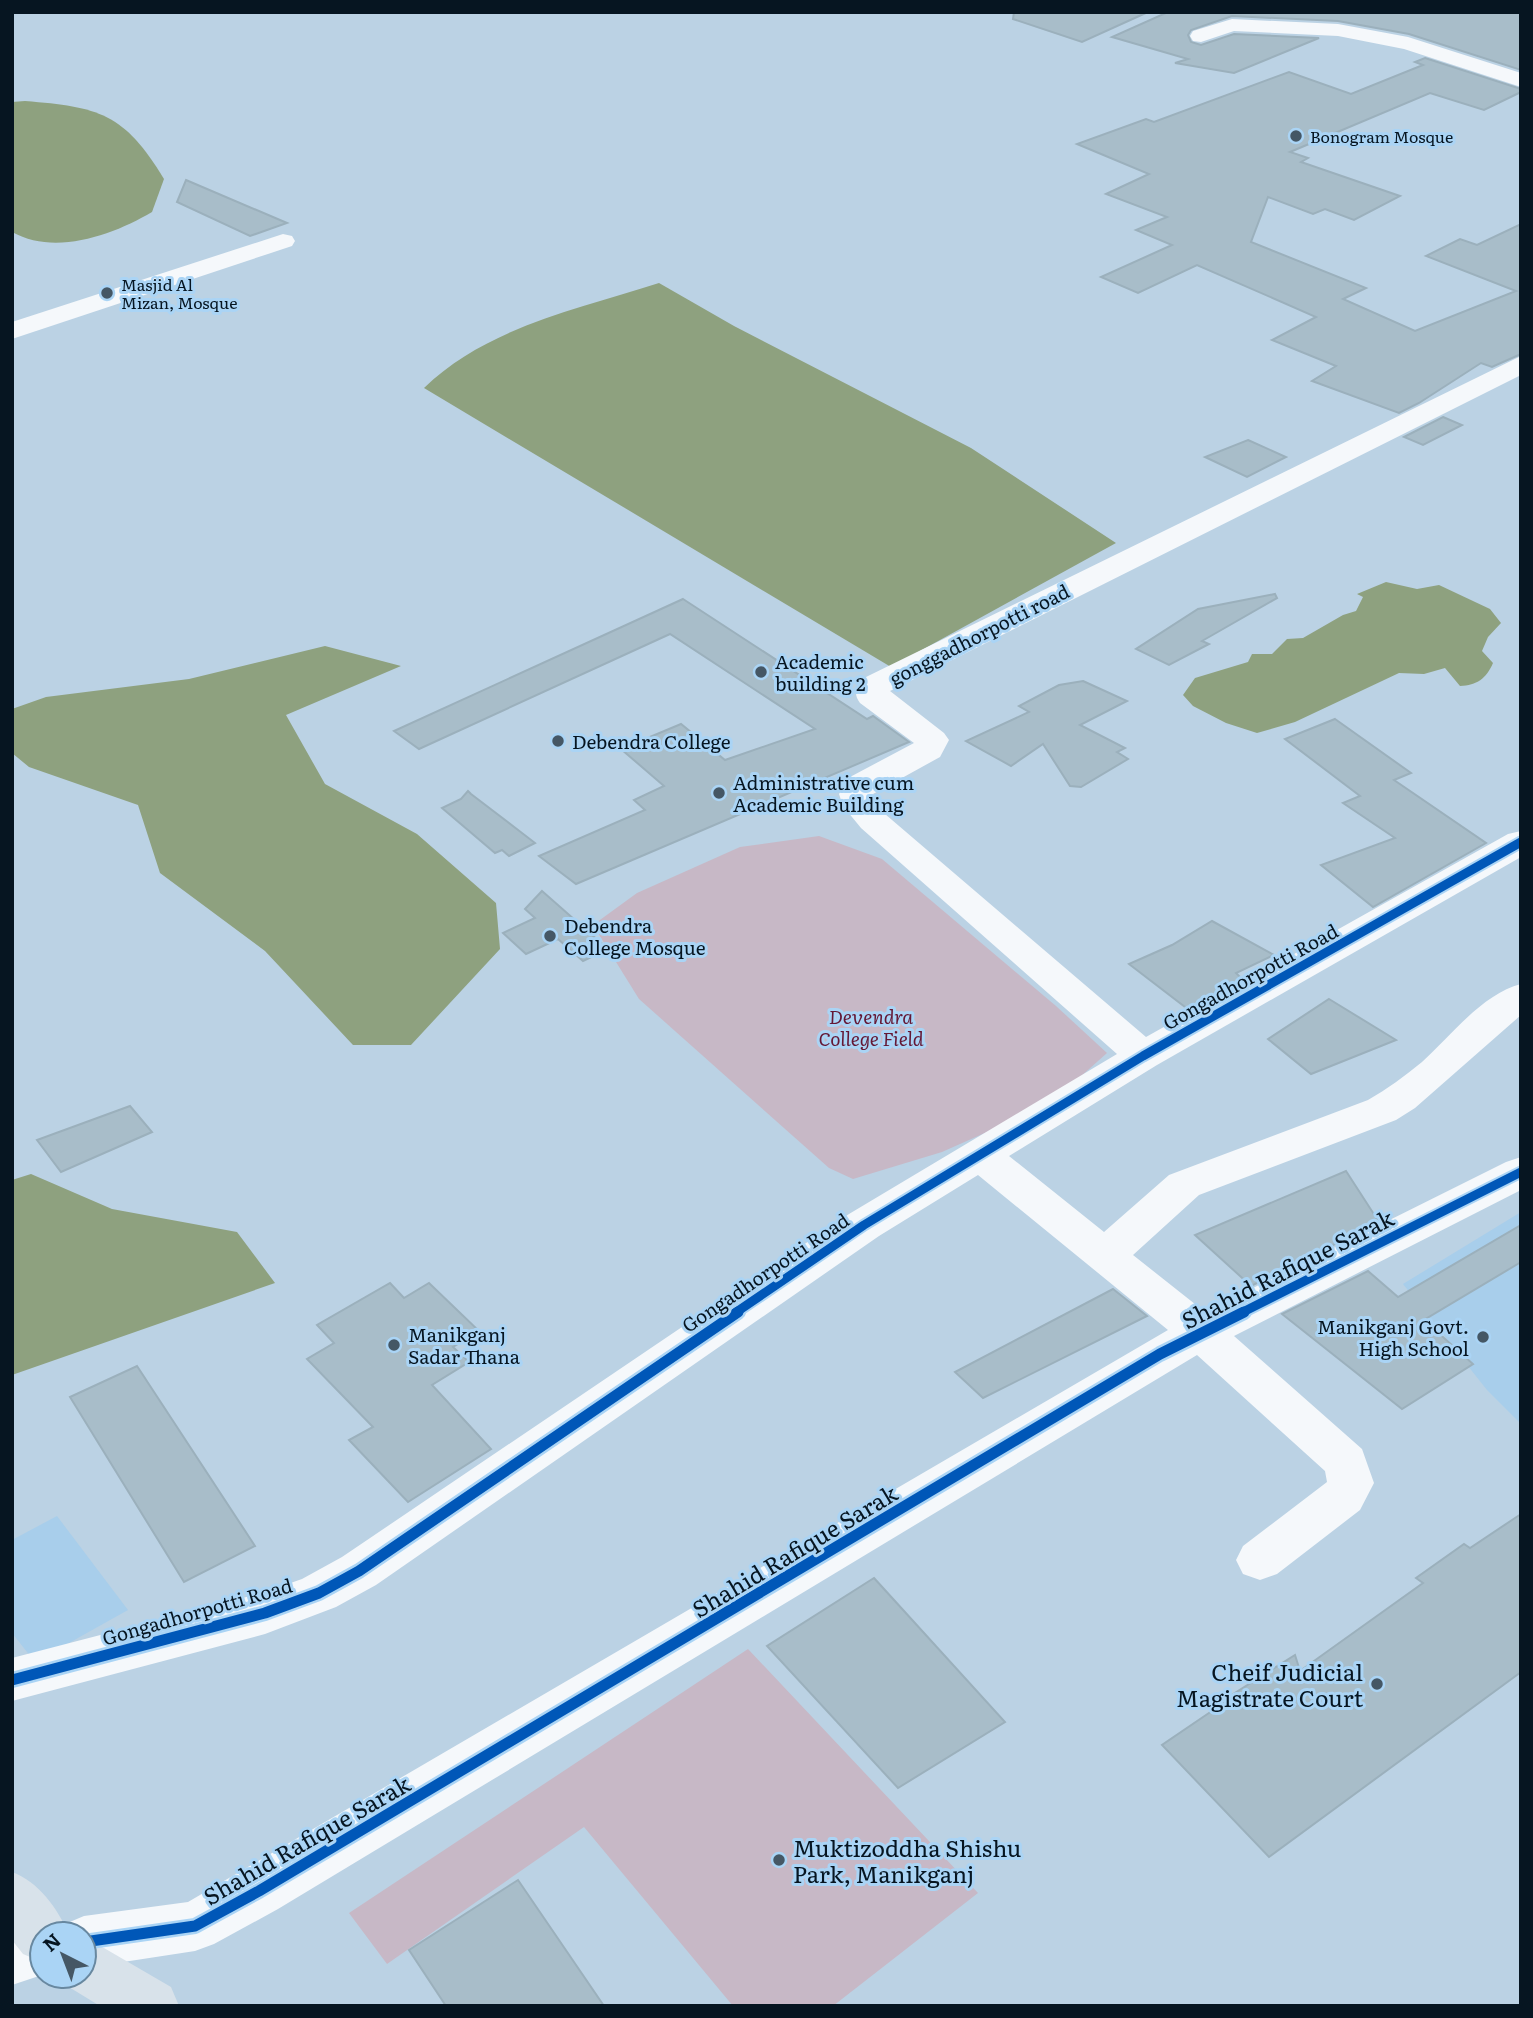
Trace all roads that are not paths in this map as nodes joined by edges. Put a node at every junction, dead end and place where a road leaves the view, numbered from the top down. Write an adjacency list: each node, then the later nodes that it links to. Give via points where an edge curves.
1 (1201, 36): 2 (street, via 1232,25 1338,30 1408,43)
2 (1521, 80)
3 (283, 241): 4 (street)
4 (12, 331)
5 (1521, 363): 8 (street, gonggadhorpotti road, via 872,690 873,696 932,740 932,745 862,784 856,794 860,806)
6 (1521, 842): 8 (street, Gongadhorpotti Road)
7 (1521, 996): 11 (street, via 1491,1016 1405,1098 1184,1185)
8 (1143, 1056): 9 (street, Gongadhorpotti Road)
9 (990, 1162): 11 (street); 14 (street, Gongadhorpotti Road, via 864,1226 329,1588 265,1613)
10 (1521, 1172): 12 (street, Shahid Rafique Sarak)
11 (1098, 1248): 12 (street)
12 (1201, 1333): 13 (street, via 1346,1462 1351,1483 1343,1497); 15 (street, Shahid Rafique Sarak, via 259,1891 195,1926)
13 (1260, 1560)
14 (12, 1680)
15 (98, 1940)
16 (98, 1974): 19 (main road)
17 (85, 1990): 18 (main road)
18 (97, 2006)
19 (151, 2006)

